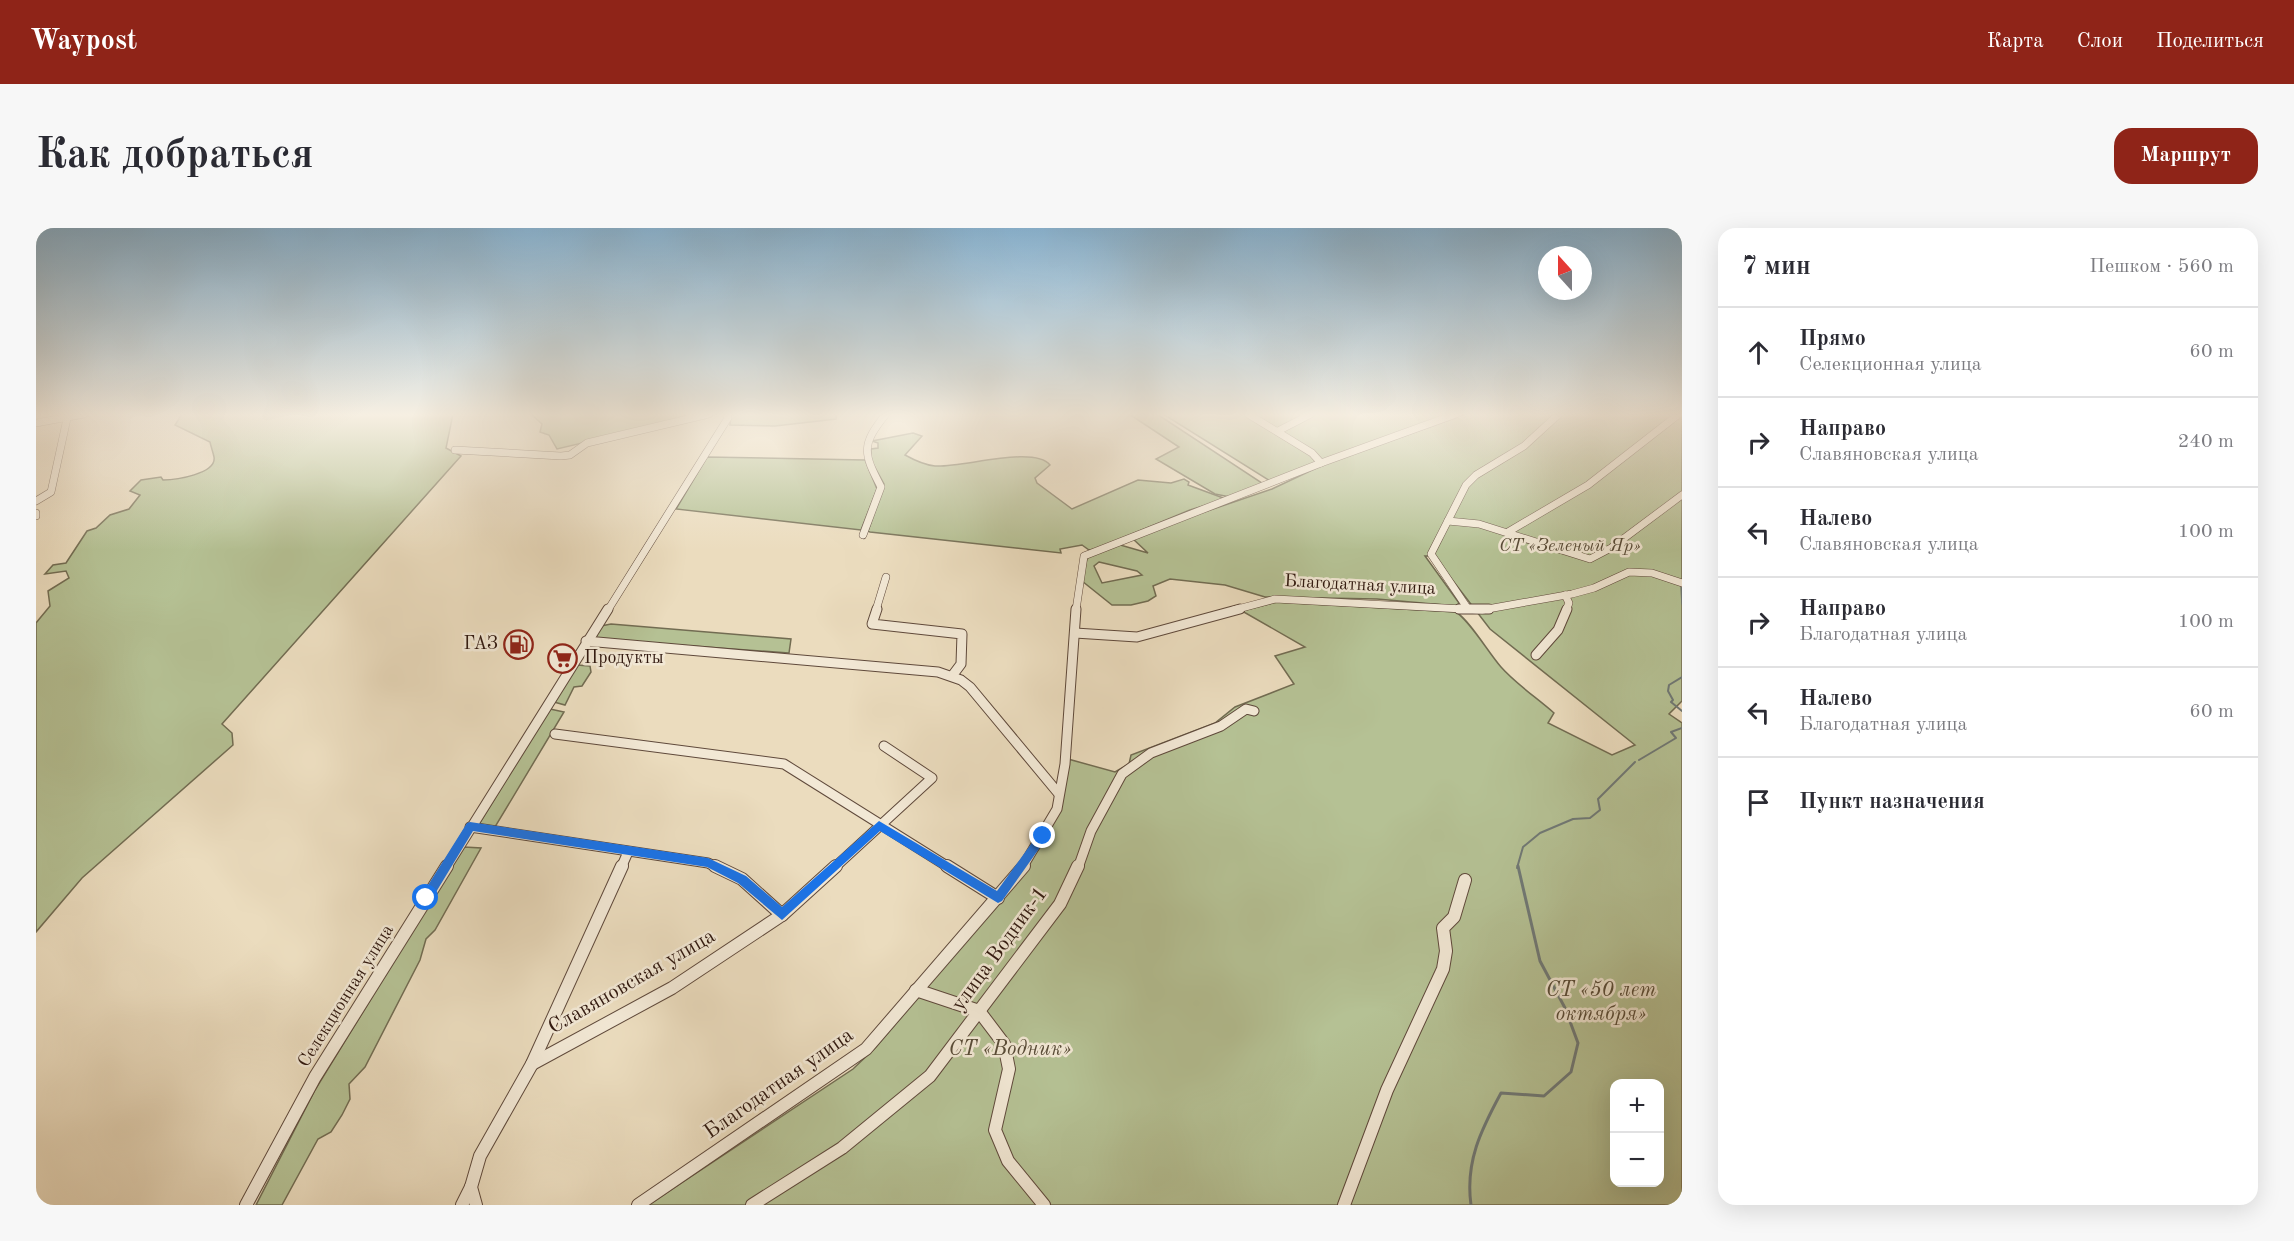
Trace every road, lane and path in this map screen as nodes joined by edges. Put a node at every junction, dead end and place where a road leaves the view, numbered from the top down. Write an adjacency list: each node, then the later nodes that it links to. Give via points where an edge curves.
1 (58, 460): 10 (street, via 51,492)
2 (702, 460): 19 (street, Селекционная улица)
3 (867, 460): 13 (street, via 881,487)
4 (1318, 460): 8 (street)
5 (1330, 460): 8 (street)
6 (1502, 460): 11 (street, via 1476,475 1455,502)
7 (1624, 460): 12 (street)
8 (1321, 463): 18 (street, Благодатная улица, via 1084,556)
9 (1682, 495): 12 (street, via 1611,549 1590,559)
10 (36, 501)
11 (1448, 521): 12 (street); 17 (street, via 1431,554)
12 (1508, 532)
13 (863, 535)
14 (886, 578): 21 (street, via 872,624 962,634 961,664)
15 (1682, 583): 16 (street, Благодатная улица, via 1652,573 1629,572)
16 (1565, 595): 17 (street, Благодатная улица, via 1508,607); 20 (street, via 1569,603 1558,630)
17 (1468, 609): 18 (street, Благодатная улица, via 1275,599 1137,638)
18 (1075, 633): 25 (street, Благодатная улица)
19 (586, 641): 21 (street); 29 (street, Селекционная улица)
20 (1536, 655)
21 (952, 676): 26 (street, via 970,687)
22 (1254, 711): 35 (street, улица Водник-1, via 1246,710 1221,726 1151,753 1122,774 1091,831 1060,904)
23 (555, 734): 28 (street, via 784,764)
24 (885, 746): 28 (street, via 932,778)
25 (1063, 773): 26 (street); 27 (street, Благодатная улица)
26 (1044, 777): 27 (street)
27 (1059, 794): 32 (street, Благодатная улица, via 1057,809 1043,836)
28 (879, 825): 32 (street); 33 (street, Славяновская улица)
29 (470, 826): 30 (street); 38 (street, Селекционная улица, via 315,1077)
30 (628, 852): 33 (street, via 708,863 742,879); 36 (street, Славяновская улица)
31 (1466, 880): 44 (street, via 1454,917 1443,928 1443,969 1387,1090)
32 (998, 898): 34 (street, Благодатная улица)
33 (782, 915): 36 (street, Славяновская улица, via 672,988)
34 (916, 990): 35 (street); 41 (street, Благодатная улица, via 866,1049)
35 (979, 1011): 42 (street, улица Водник-1, via 930,1076 842,1148); 43 (street, via 1004,1044 1010,1069 995,1130 1008,1161)
36 (532, 1064): 37 (street, Славяновская улица, via 480,1156)
37 (471, 1187): 39 (street, Славяновская улица); 40 (street)
38 (246, 1205)
39 (462, 1205)
40 (476, 1205)
41 (638, 1205)
42 (752, 1205)
43 (1044, 1205)
44 (1344, 1205)

